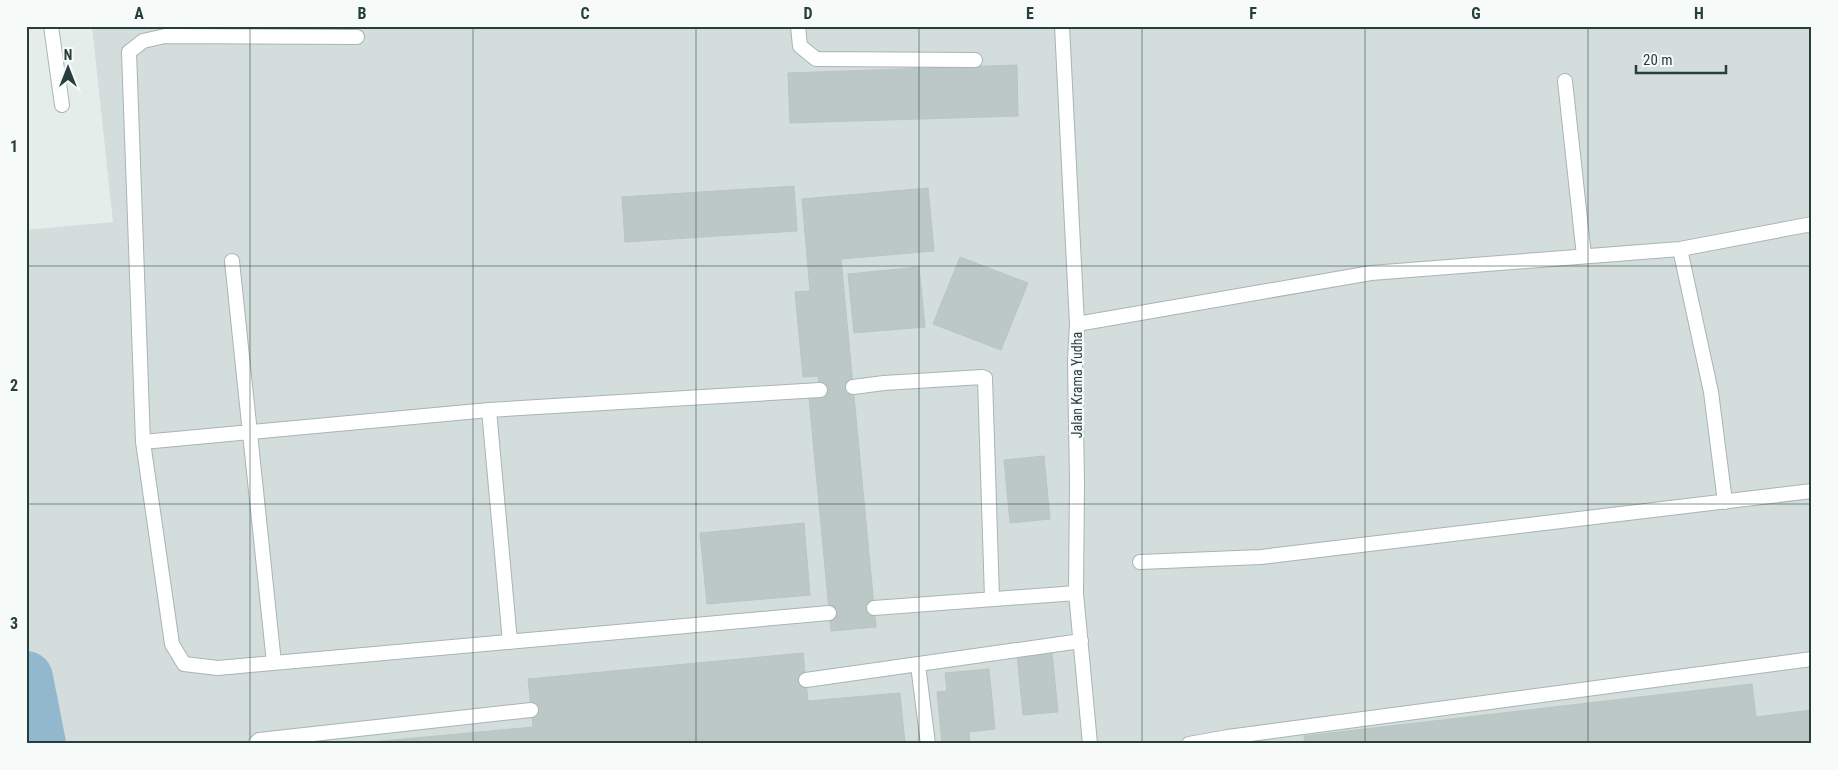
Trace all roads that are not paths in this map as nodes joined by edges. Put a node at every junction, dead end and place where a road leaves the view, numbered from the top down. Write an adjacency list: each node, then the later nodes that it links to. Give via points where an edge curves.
1 (51, 26): 7 (lane)
2 (798, 26): 5 (lane, via 800,46 816,59)
3 (1062, 26): 12 (lane, Jalan Krama Yudha)
4 (358, 37): 17 (lane, via 165,36 143,41 129,52)
5 (975, 60)
6 (1565, 81): 10 (lane)
7 (62, 105)
8 (1812, 224): 9 (lane)
9 (1680, 249): 10 (lane); 19 (lane, via 1711,392)
10 (1584, 256): 12 (lane, via 1371,273)
11 (232, 261): 16 (lane)
12 (1077, 324): 21 (lane, Jalan Krama Yudha)
13 (853, 387): 22 (lane, via 985,378)
14 (820, 390): 15 (lane)
15 (489, 410): 16 (lane); 26 (lane)
16 (250, 432): 17 (lane); 28 (lane)
17 (143, 442): 28 (lane, via 172,644 184,664 218,668)
18 (1812, 491): 19 (lane)
19 (1725, 502): 20 (lane, via 1261,557)
20 (1140, 562)
21 (1076, 593): 22 (lane); 25 (lane, Jalan Krama Yudha)
22 (992, 598): 23 (lane)
23 (874, 608)
24 (829, 613): 26 (lane)
25 (1081, 641): 29 (lane); 35 (lane, Jalan Krama Yudha)
26 (510, 642): 28 (lane)
27 (1812, 659): 32 (lane)
28 (274, 663)
29 (918, 665): 30 (lane); 34 (lane)
30 (806, 680)
31 (531, 710): 33 (lane, via 259,740)
32 (1228, 740): 36 (lane)
33 (255, 744)
34 (928, 744)
35 (1090, 744)
36 (1189, 744)

